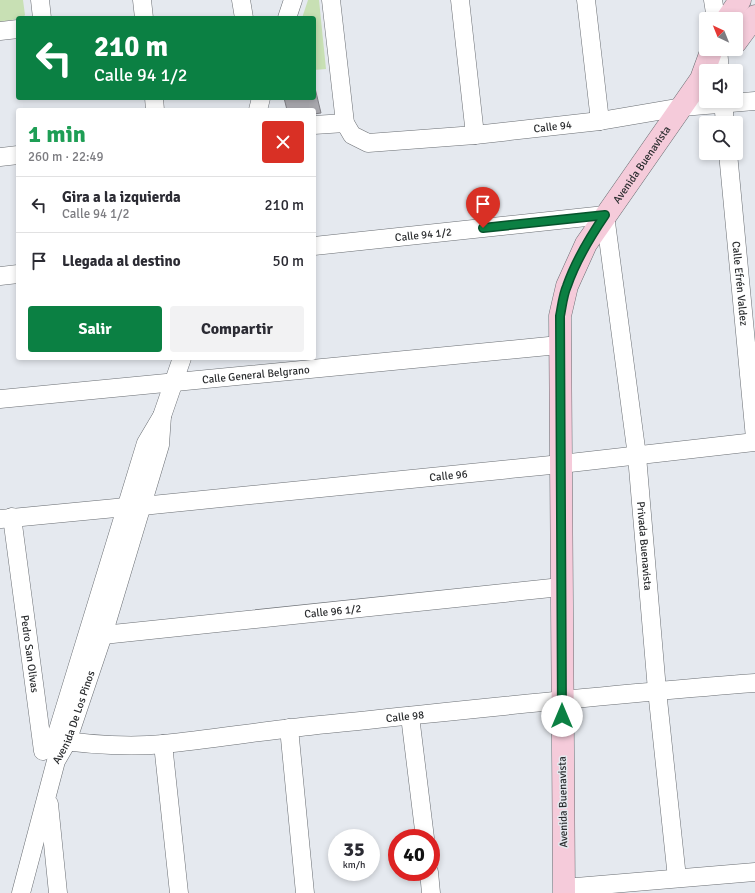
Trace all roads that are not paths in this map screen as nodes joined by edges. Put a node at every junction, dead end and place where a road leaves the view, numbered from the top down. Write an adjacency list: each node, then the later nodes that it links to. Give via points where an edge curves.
1 (40, 0): 12 (street)
2 (142, 0): 13 (street)
3 (241, 0): 14 (street)
4 (293, 0): 15 (street)
5 (331, 0): 27 (street)
6 (460, 0): 28 (street)
7 (586, 0): 25 (street)
8 (713, 0): 10 (street)
9 (740, 0): 11 (street)
10 (715, 12)
11 (732, 12)
12 (42, 16)
13 (144, 16)
14 (244, 16)
15 (288, 16)
16 (755, 16): 19 (street)
17 (16, 29): 18 (street)
18 (0, 31)
19 (743, 32)
20 (699, 85): 24 (street, Avenida Buenavista)
21 (743, 101): 22 (street, Calle 94)
22 (755, 101)
23 (699, 105): 24 (street, Calle 94)
24 (682, 107): 25 (street, Calle 94); 32 (street, Avenida Buenavista)
25 (600, 121): 28 (street, Calle 94)
26 (316, 125): 27 (street)
27 (348, 129): 28 (street, Calle 94, via 368,143 378,144)
28 (475, 135)
29 (16, 155): 30 (street)
30 (0, 158)
31 (729, 160): 40 (street, Calle Efrén Valdez)
32 (605, 215): 33 (street, Calle 94 1/2); 36 (street, Avenida Buenavista, via 586,244 566,286); 42 (street, Privada Buenavista)
33 (316, 246)
34 (16, 274): 35 (street)
35 (0, 276)
36 (558, 345): 38 (street, Calle General Belgrano); 43 (street, Avenida Buenavista)
37 (181, 360): 38 (street, Avenida De Los Pinos)
38 (174, 381): 39 (street, Calle General Belgrano); 44 (street, Avenida De Los Pinos, via 162,416 160,444)
39 (0, 399)
40 (755, 438)
41 (755, 442): 42 (street, Calle 96)
42 (637, 456): 43 (street, Calle 96); 49 (street, Privada Buenavista)
43 (561, 464): 44 (street, Calle 96); 46 (street, Avenida Buenavista)
44 (134, 506): 45 (street, Calle 96); 47 (street, Avenida De Los Pinos); 53 (street, Avenida De Los Pinos)
45 (6, 518): 53 (street, Pedro San Olivas)
46 (561, 587): 47 (street, Calle 96 1/2); 50 (street, Avenida Buenavista)
47 (103, 635): 53 (street, Avenida De Los Pinos)
48 (755, 683): 49 (street, Calle 98)
49 (657, 690): 50 (street, Calle 98); 58 (street, Privada Buenavista)
50 (562, 700): 51 (street, Calle 98); 60 (street, Avenida Buenavista)
51 (410, 716): 52 (street, Calle 98); 56 (street)
52 (288, 728): 54 (street, Calle 98); 64 (street)
53 (55, 740): 54 (street, Calle 98, via 118,745); 55 (street, Pedro San Olivas); 55 (street, Avenida De Los Pinos, via 56,761)
54 (162, 744): 63 (street)
55 (48, 791): 61 (street); 62 (street, Pedro San Olivas)
56 (424, 829)
57 (755, 872): 58 (street)
58 (677, 878): 60 (street)
59 (430, 881): 65 (street)
60 (564, 891)
61 (21, 893)
62 (58, 893)
63 (179, 893)
64 (305, 893)
65 (432, 893)

